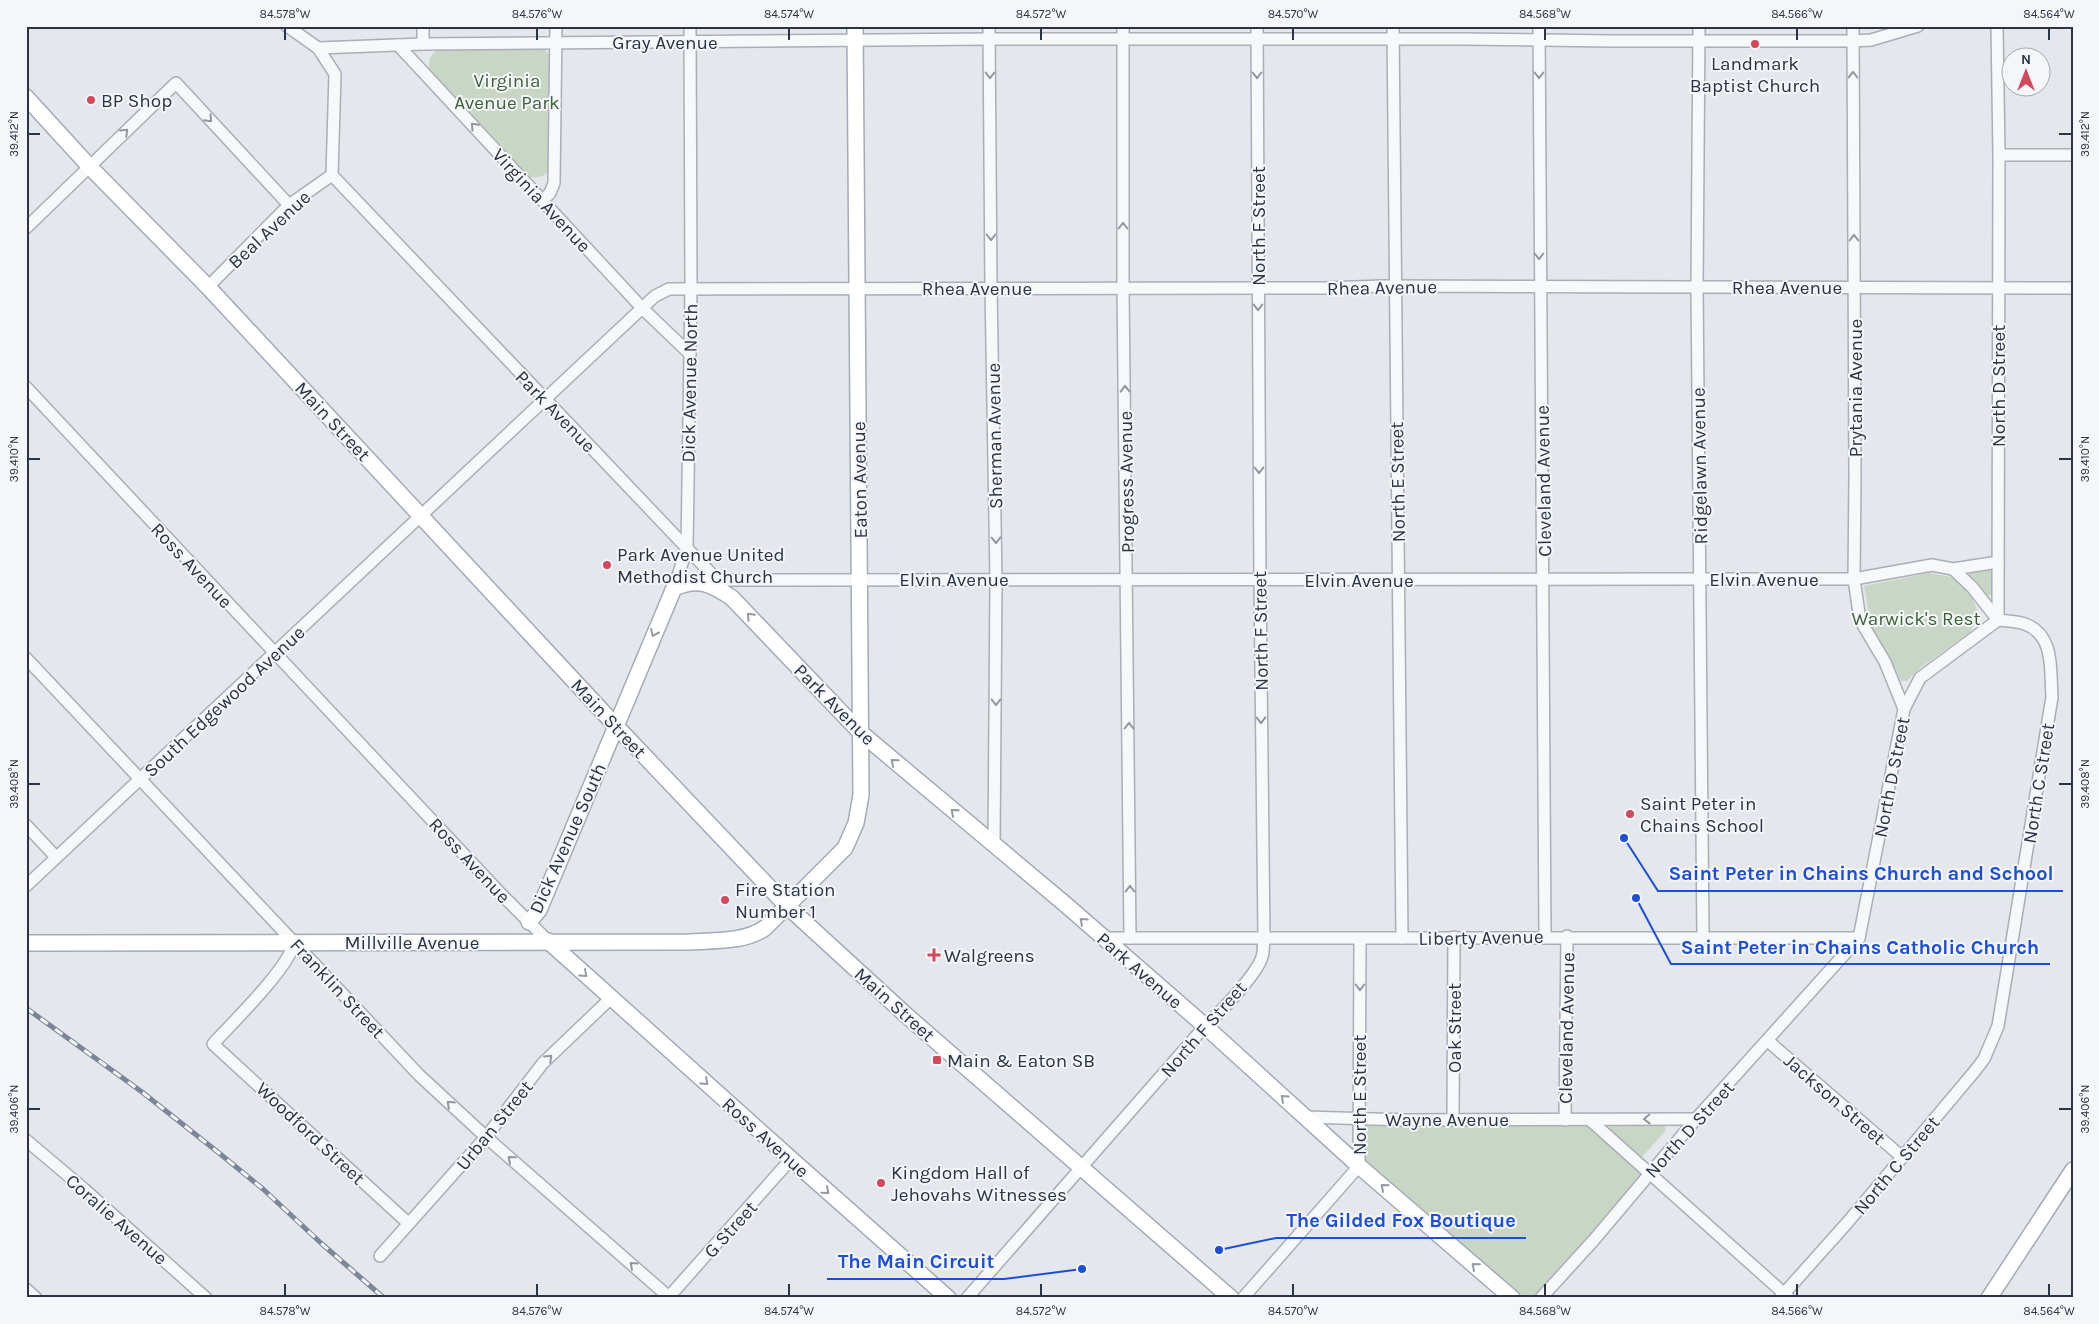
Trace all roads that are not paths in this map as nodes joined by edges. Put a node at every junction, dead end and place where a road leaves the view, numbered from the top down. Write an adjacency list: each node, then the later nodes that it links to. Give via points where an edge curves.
1 (422, 26): 24 (street)
2 (556, 26): 22 (street)
3 (690, 26): 23 (street, Dick Avenue North)
4 (989, 26): 15 (street, Sherman Avenue)
5 (1123, 26): 16 (street, Progress Avenue)
6 (1257, 26): 18 (street, North F Street)
7 (1393, 26): 17 (street, North E Street)
8 (1538, 26): 19 (street, Cleveland Avenue)
9 (1699, 26): 20 (street, Ridgelawn Avenue)
10 (1852, 26): 21 (street, Prytania Avenue)
11 (1918, 26): 21 (street, Gray Avenue, via 1871,40)
12 (1997, 26): 28 (street, North D Street)
13 (288, 27): 26 (street)
14 (855, 33): 15 (street, Gray Avenue); 23 (street, Gray Avenue); 42 (main road, Eaton Avenue)
15 (989, 39): 16 (street, Gray Avenue); 43 (street, Sherman Avenue, one-way to 43)
16 (1123, 39): 18 (street, Gray Avenue); 44 (street, Progress Avenue, one-way to 16)
17 (1393, 39): 18 (street, Gray Avenue); 19 (street, Gray Avenue); 35 (street, North E Street)
18 (1257, 40): 45 (street, North F Street, one-way to 45)
19 (1539, 40): 20 (street, Gray Avenue); 38 (street, Cleveland Avenue, one-way to 38)
20 (1700, 41): 21 (street, Gray Avenue); 39 (street, Ridgelawn Avenue)
21 (1853, 41): 36 (street, Prytania Avenue, one-way to 21)
22 (556, 43): 23 (street, Gray Avenue); 24 (street, Gray Avenue); 32 (street, via 554,183)
23 (690, 43): 41 (street, Dick Avenue North)
24 (423, 44): 25 (street, Gray Avenue)
25 (398, 45): 26 (street, Gray Avenue); 32 (street, Virginia Avenue, one-way to 25)
26 (318, 48): 31 (street, via 335,74)
27 (26, 97): 30 (main road, Main Street)
28 (1999, 155): 29 (street); 40 (street, North D Street)
29 (2073, 155)
30 (89, 166): 33 (street, one-way to 33, via 176,83); 34 (street); 37 (main road, Main Street)
31 (332, 175): 33 (street, Beal Avenue); 50 (street, Park Avenue)
32 (543, 200): 47 (street, Virginia Avenue)
33 (289, 205): 37 (street, Beal Avenue)
34 (26, 228)
35 (1394, 286): 38 (street, Rhea Avenue); 45 (street, Rhea Avenue); 61 (street, North E Street)
36 (1854, 286): 39 (street, Rhea Avenue); 40 (street, Rhea Avenue); 63 (street, Prytania Avenue)
37 (208, 287): 51 (main road, Main Street)
38 (1540, 287): 39 (street, Rhea Avenue); 62 (street, Cleveland Avenue)
39 (1697, 287): 56 (street, Ridgelawn Avenue)
40 (1997, 287): 46 (street, Rhea Avenue); 53 (street, North D Street)
41 (691, 288): 42 (street, Rhea Avenue); 47 (street, Rhea Avenue, via 669,289); 48 (street, Dick Avenue North)
42 (857, 288): 43 (street, Rhea Avenue); 55 (main road, Eaton Avenue)
43 (991, 288): 44 (street, Rhea Avenue); 58 (street, Sherman Avenue, one-way to 58)
44 (1123, 288): 45 (street, Rhea Avenue); 59 (street, Progress Avenue, one-way to 44)
45 (1258, 288): 60 (street, North F Street, one-way to 60)
46 (2073, 288)
47 (643, 309): 48 (street, Virginia Avenue); 50 (street, Rhea Avenue)
48 (690, 353): 52 (street, Dick Avenue North)
49 (26, 387): 67 (street, Ross Avenue)
50 (546, 400): 51 (street, South Edgewood Avenue); 52 (street, Park Avenue)
51 (422, 517): 67 (street, South Edgewood Avenue); 70 (main road, Main Street)
52 (687, 548): 57 (street, Park Avenue); 64 (street, Dick Avenue North)
53 (1998, 562): 54 (street, Elvin Avenue); 66 (street, North D Street)
54 (1953, 569): 63 (street, Elvin Avenue, via 1932,565); 66 (street)
55 (860, 579): 57 (street, Elvin Avenue); 58 (street, Elvin Avenue); 71 (main road, Eaton Avenue)
56 (1700, 579): 62 (street, Elvin Avenue); 63 (street, Elvin Avenue); 82 (street, Ridgelawn Avenue)
57 (718, 580): 65 (street, Park Avenue)
58 (996, 580): 59 (street, Elvin Avenue); 74 (street, Sherman Avenue, one-way to 74)
59 (1127, 580): 60 (street, Elvin Avenue); 84 (street, Progress Avenue, one-way to 59)
60 (1260, 580): 61 (street, Elvin Avenue); 85 (street, North F Street, one-way to 85)
61 (1399, 580): 62 (street, Elvin Avenue); 87 (street, North E Street)
62 (1544, 580): 80 (street, Cleveland Avenue)
63 (1854, 580): 69 (street, Prytania Avenue, via 1860,620 1885,662)
64 (674, 588): 65 (main road, via 686,582 702,583 714,586); 70 (main road, Dick Avenue North, one-way to 70)
65 (732, 598): 71 (main road, Park Avenue, one-way to 65)
66 (1998, 620): 69 (street, North D Street, via 1920,678); 103 (street, North C Street, via 2024,624 2037,630 2045,640 2050,658 2052,697 2003,999 1998,1026 1984,1059)
67 (274, 653): 72 (street, South Edgewood Avenue); 78 (street, Ross Avenue)
68 (26, 658): 72 (street, Franklin Street)
69 (1904, 709): 88 (street, North D Street)
70 (616, 726): 77 (main road, Main Street); 78 (main road, Dick Avenue South, via 539,910)
71 (861, 733): 74 (main road, Park Avenue, one-way to 71); 77 (main road, Eaton Avenue, via 860,810 849,842)
72 (141, 779): 75 (street, South Edgewood Avenue); 90 (street, Franklin Street)
73 (26, 825): 75 (street)
74 (994, 846): 83 (main road, Park Avenue, one-way to 74)
75 (55, 856): 76 (street, South Edgewood Avenue)
76 (26, 886)
77 (786, 905): 89 (main road, Millville Avenue, via 757,934 740,939); 106 (main road, Main Street)
78 (529, 922): 89 (street, Ross Avenue)
79 (1454, 936): 80 (street, Liberty Avenue); 87 (street, Liberty Avenue); 98 (street, Oak Street)
80 (1545, 936): 81 (street, Liberty Avenue)
81 (1567, 936): 82 (street, Liberty Avenue); 99 (street, Cleveland Avenue)
82 (1703, 936): 88 (street, Liberty Avenue)
83 (1102, 938): 84 (street, Liberty Avenue); 93 (main road, Park Avenue)
84 (1130, 938): 85 (street, Liberty Avenue)
85 (1264, 938): 86 (street, Liberty Avenue); 93 (street, North F Street, via 1257,967)
86 (1360, 938): 87 (street, Liberty Avenue); 96 (street, North E Street, one-way to 96)
87 (1402, 938)
88 (1859, 938): 94 (street, North D Street)
89 (548, 941): 90 (main road, Millville Avenue); 92 (main road, Ross Avenue, one-way to 92)
90 (295, 942): 91 (main road, Millville Avenue); 101 (street, Franklin Street, one-way to 90, via 419,1075); 109 (street, Woodford Street, via 291,955 213,1044)
91 (26, 943)
92 (611, 998): 101 (street, Urban Street, one-way to 92, via 543,1063); 104 (main road, Ross Avenue, one-way to 104)
93 (1205, 1026): 95 (main road, Park Avenue, one-way to 93); 106 (street, North F Street)
94 (1768, 1040): 97 (street, North D Street); 103 (street, Jackson Street)
95 (1305, 1117): 96 (street, Wayne Avenue); 105 (main road, Park Avenue)
96 (1360, 1118): 98 (street, Wayne Avenue); 105 (street, North E Street)
97 (1696, 1119): 100 (street, Wayne Avenue, one-way to 100); 108 (street, North D Street)
98 (1453, 1120): 99 (street, Wayne Avenue)
99 (1565, 1120): 100 (street, Wayne Avenue)
100 (1590, 1120): 108 (street)
101 (486, 1138): 109 (street, Urban Street); 115 (street, Franklin Street, one-way to 101)
102 (26, 1140): 114 (street, Coralie Avenue)
103 (1902, 1157): 112 (street, North C Street)
104 (790, 1159): 115 (street, G Street); 116 (main road, Ross Avenue, one-way to 116)
105 (1359, 1166): 119 (street, North E Street); 120 (main road, Park Avenue, one-way to 105)
106 (1081, 1168): 117 (street, North F Street); 118 (main road, Main Street)
107 (2073, 1170): 122 (main road)
108 (1650, 1172): 112 (street); 121 (street, North D Street, via 1593,1242)
109 (408, 1223): 110 (street, Urban Street)
110 (380, 1256)
111 (26, 1289): 113 (street)
112 (1784, 1296)
113 (36, 1298)
114 (206, 1298)
115 (669, 1298)
116 (948, 1298)
117 (967, 1298)
118 (1231, 1298)
119 (1244, 1298)
120 (1512, 1298)
121 (1541, 1298)
122 (1989, 1298)

